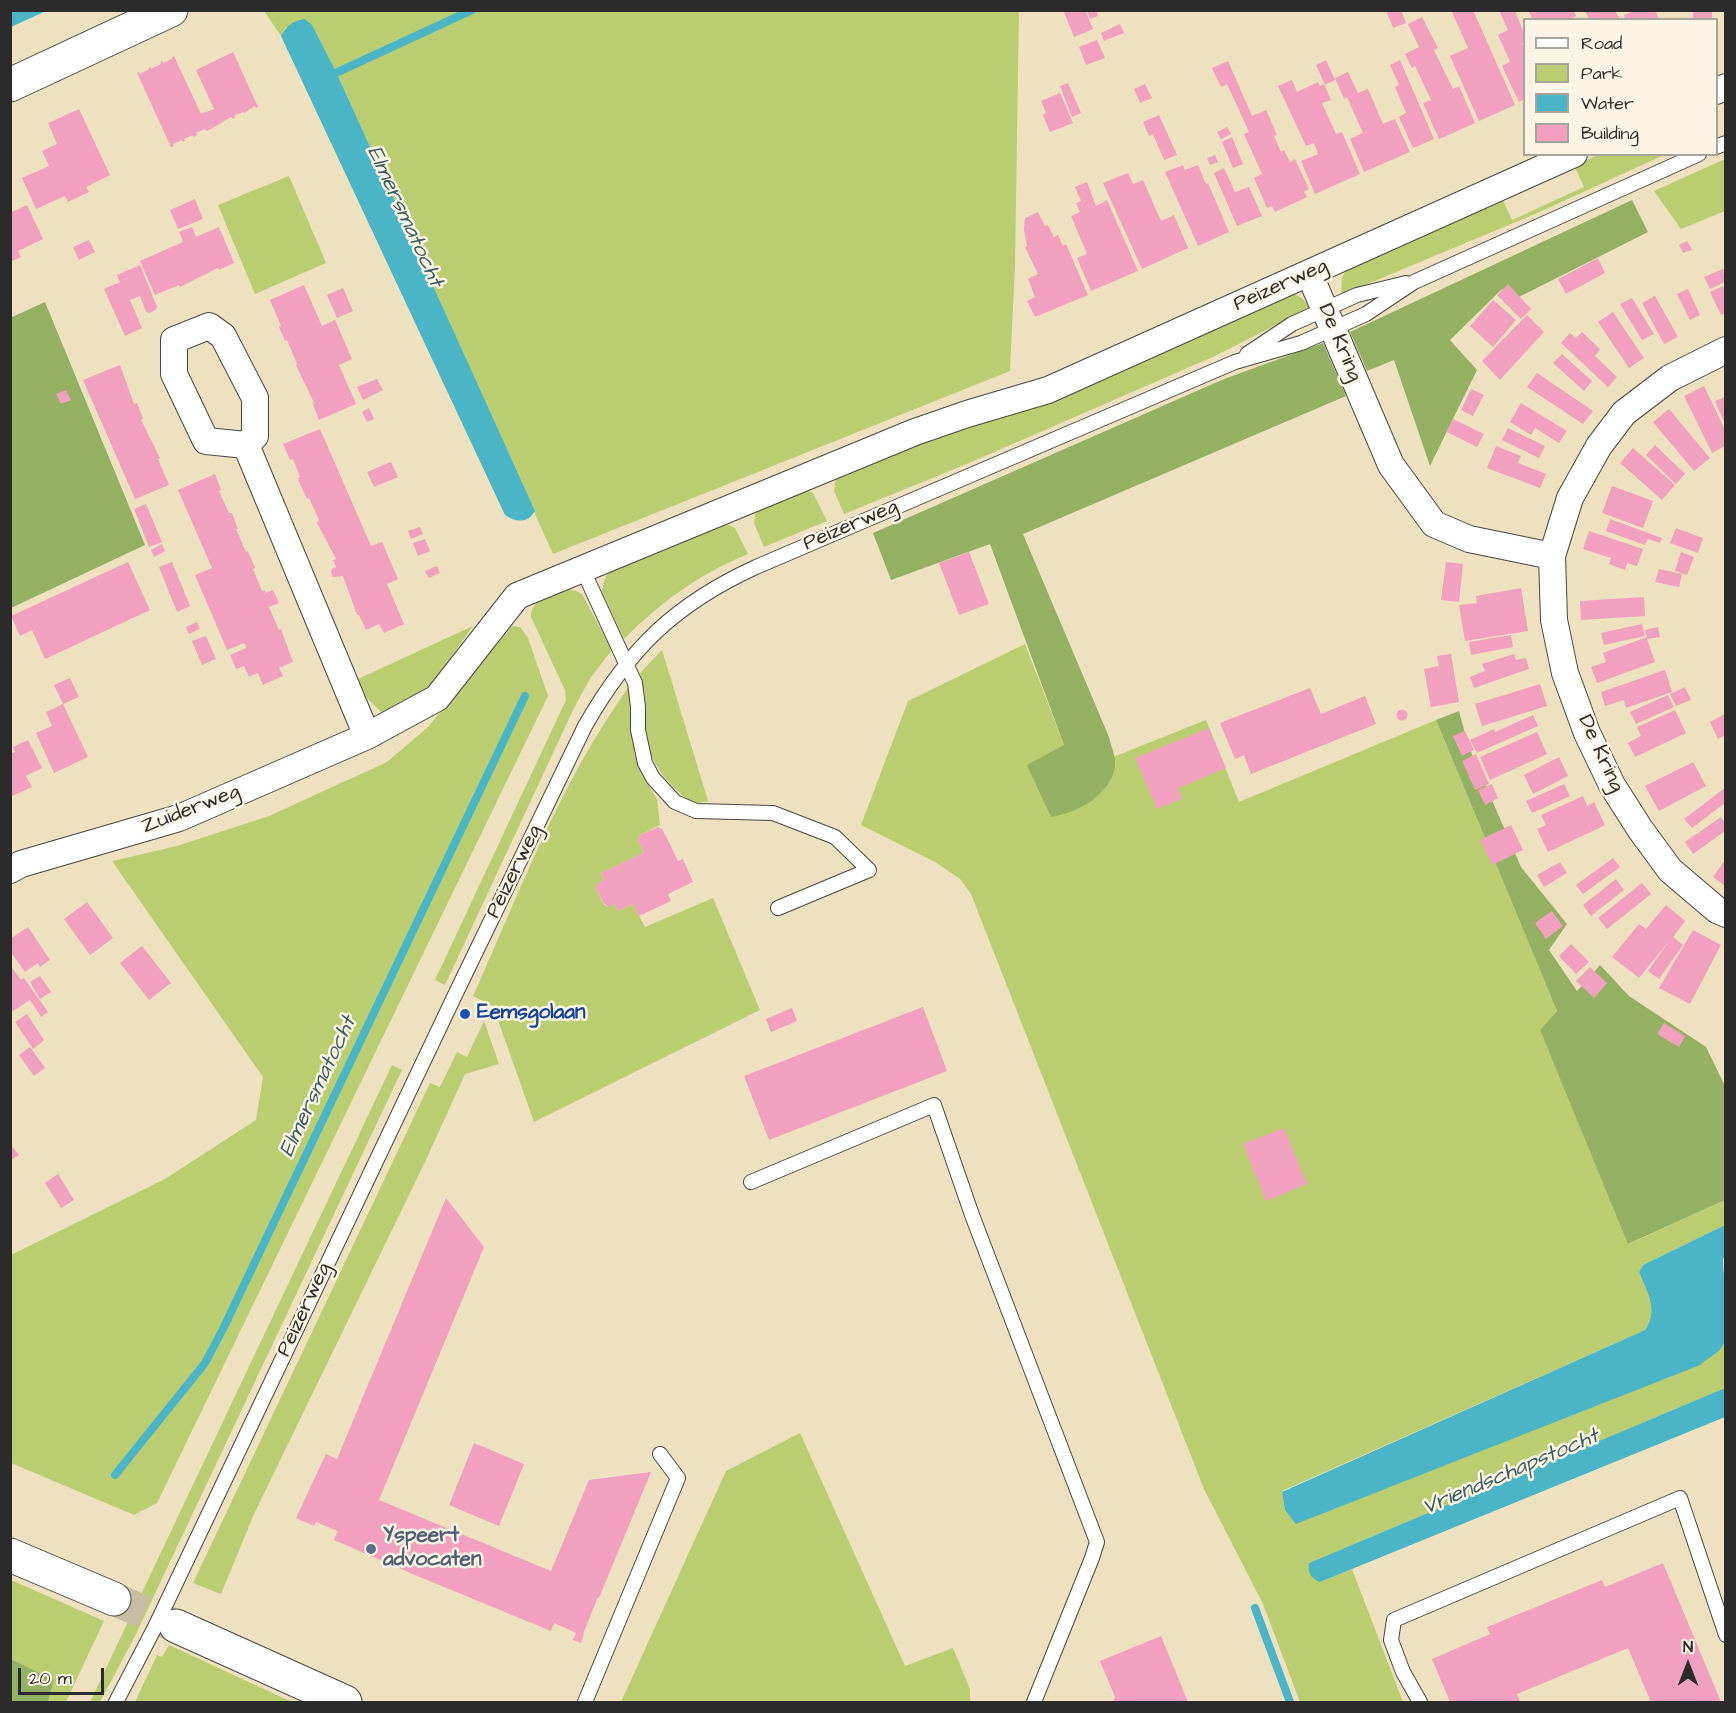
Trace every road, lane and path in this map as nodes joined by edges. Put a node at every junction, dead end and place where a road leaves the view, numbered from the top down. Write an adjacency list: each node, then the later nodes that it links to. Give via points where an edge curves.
1 (171, 10): 2 (street)
2 (10, 85)
3 (1570, 156): 5 (street, Peizerweg)
4 (1695, 156): 6 (lane, Peizerweg)
5 (1310, 273): 7 (street, De Kring); 12 (street, Peizerweg, via 1048,390 915,432)
6 (1414, 282): 7 (lane, Peizerweg, via 1366,314); 7 (lane, Peizerweg, via 1357,295)
7 (1329, 319): 9 (lane, Peizerweg, via 1301,343); 9 (lane, Peizerweg, via 1292,324); 11 (street, De Kring, via 1391,465 1434,524 1469,539)
8 (1725, 350): 11 (street, De Kring, via 1670,378 1624,413 1599,446 1570,498)
9 (1235, 362): 14 (lane, Peizerweg, via 727,580 675,615)
10 (246, 445): 10 (street, via 206,441 174,374 174,340 209,326 223,336 255,398 255,436); 15 (street)
11 (1552, 556): 18 (street, De Kring, via 1554,620 1565,673 1612,785 1670,870)
12 (582, 568): 13 (street, Peizerweg); 14 (lane)
13 (517, 596): 15 (street, Zuiderweg, via 437,698)
14 (626, 664): 17 (lane, via 635,683 645,763 675,802 696,811 773,813 835,837 868,870); 25 (lane, Peizerweg, via 585,726)
15 (367, 736): 16 (street, Zuiderweg, via 179,818)
16 (10, 870)
17 (778, 908)
18 (1725, 914)
19 (751, 1182): 28 (lane, via 934,1105 1097,1542)
20 (660, 1454): 27 (lane, via 678,1478)
21 (10, 1555): 22 (street)
22 (114, 1599)
23 (176, 1626): 26 (street)
24 (1725, 1635): 29 (lane, via 1680,1498 1394,1620 1391,1640)
25 (116, 1702)
26 (345, 1702)
27 (585, 1702)
28 (1034, 1702)
29 (1420, 1702)

